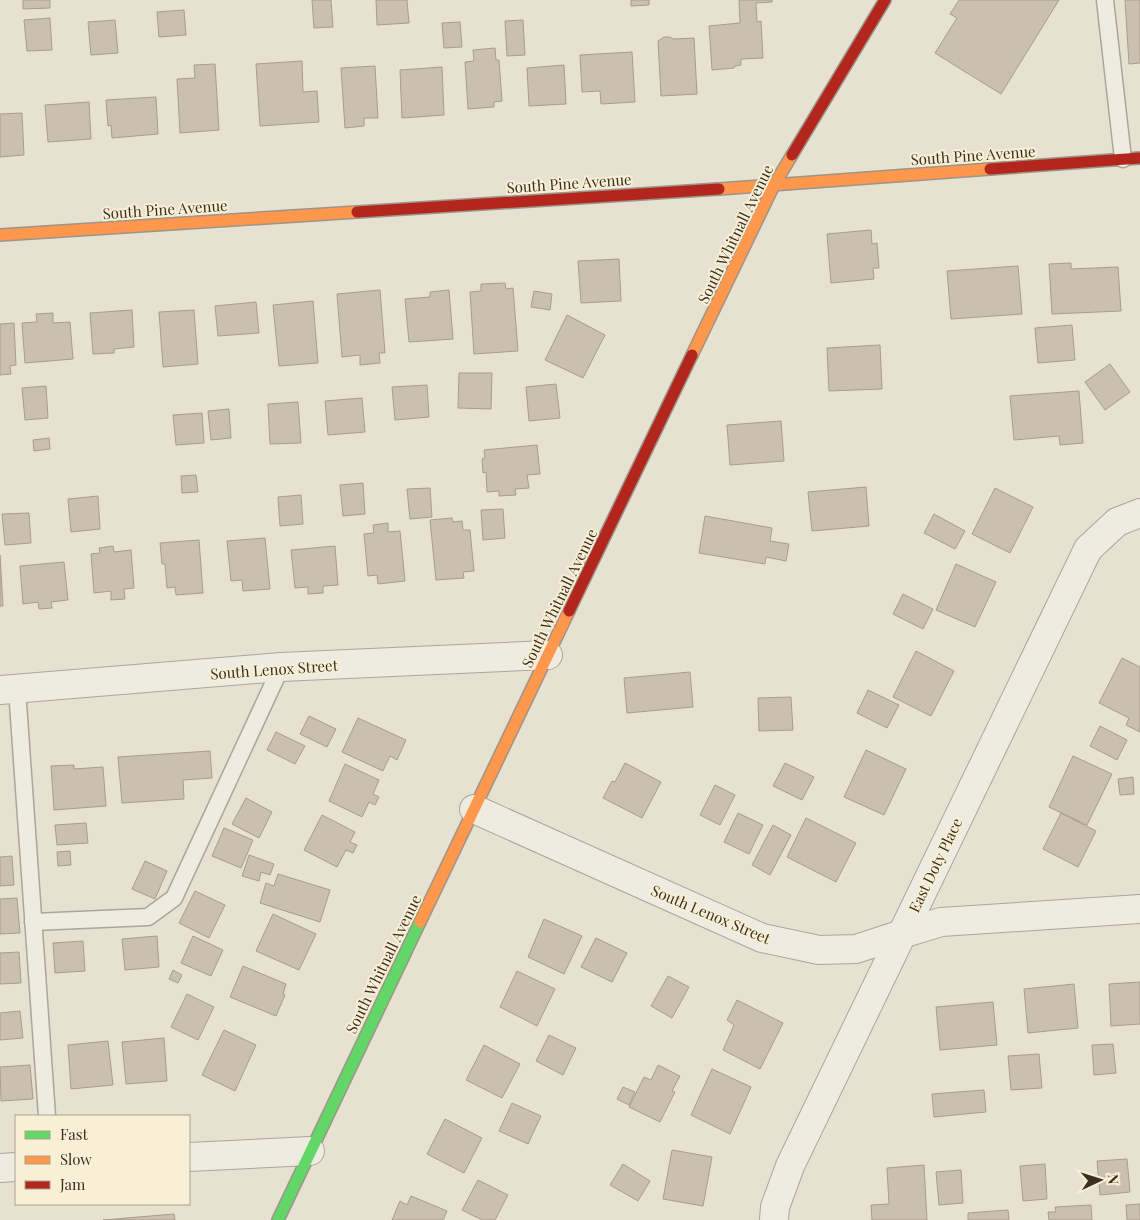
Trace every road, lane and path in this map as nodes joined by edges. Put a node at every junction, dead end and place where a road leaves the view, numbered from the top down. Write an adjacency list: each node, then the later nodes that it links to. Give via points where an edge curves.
1 (885, 0): 5 (street, South Whitnall Avenue)
2 (1105, 0): 4 (lane)
3 (1140, 158): 4 (street, South Pine Avenue)
4 (1123, 159): 5 (street, South Pine Avenue)
5 (774, 185): 6 (street, South Pine Avenue); 8 (street, South Whitnall Avenue)
6 (0, 235)
7 (1129, 517): 14 (street, East Doty Place, via 1088,549)
8 (548, 655): 9 (street, South Lenox Street); 11 (street, South Whitnall Avenue)
9 (281, 667): 10 (street, South Lenox Street); 13 (lane, via 174,898 148,917)
10 (9, 689): 13 (lane)
11 (474, 809): 14 (street, South Lenox Street, via 762,938 819,950 856,949); 16 (street, South Whitnall Avenue)
12 (1140, 909): 14 (street, South Lenox Street, via 941,922)
13 (34, 922): 15 (lane)
14 (902, 934): 21 (street, East Doty Place, via 790,1166)
15 (47, 1115)
16 (310, 1151): 17 (street); 20 (street, South Whitnall Avenue)
17 (190, 1158)
18 (15, 1167): 19 (street)
19 (0, 1168)
20 (278, 1220)
21 (774, 1220)

